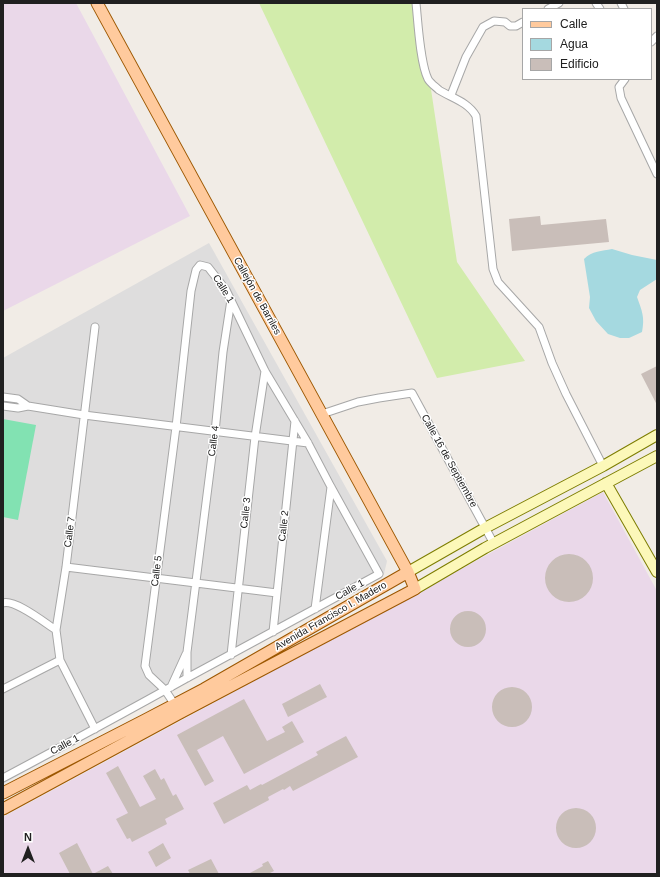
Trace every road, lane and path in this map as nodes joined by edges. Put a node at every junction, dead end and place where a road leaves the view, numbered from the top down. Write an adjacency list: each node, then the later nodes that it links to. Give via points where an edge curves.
1 (98, 3): 16 (main road, Callejón de Barriles)
2 (416, 3): 7 (street, via 428,80)
3 (559, 3): 4 (street)
4 (550, 8)
5 (522, 23): 7 (street, via 510,26 505,22 494,21 483,27 466,57)
6 (624, 80): 8 (street, via 619,87 620,98)
7 (450, 95): 26 (street, via 466,104 476,116 493,269 498,282 539,327 566,394)
8 (657, 174)
9 (200, 266): 10 (street, Calle 1, via 208,267); 19 (street, Calle 5, via 196,270 191,291)
10 (230, 299): 12 (street, Calle 1); 20 (street, Calle 4)
11 (95, 327): 17 (street, Calle 7)
12 (265, 371): 18 (street, Calle 1); 22 (street, Calle 3)
13 (3, 397): 15 (street, via 18,399)
14 (3, 406): 15 (street)
15 (28, 406): 17 (street)
16 (322, 414): 29 (street, Calle 16 de Septiembre, via 365,401 412,393); 32 (main road, Callejón de Barriles)
17 (84, 415): 19 (street); 31 (street, Calle 7)
18 (295, 421): 23 (street, Calle 2); 24 (street, Calle 1)
19 (176, 426): 20 (street); 34 (street, Calle 5)
20 (215, 432): 22 (street); 35 (street, Calle 4)
21 (657, 435): 26 (main road, Avenida Francisco I. Madero)
22 (255, 437): 23 (street); 36 (street, Calle 3)
23 (292, 442): 24 (street); 38 (street, Calle 2)
24 (308, 443): 28 (street, Calle 1)
25 (657, 456): 27 (main road, Avenida Francisco I. Madero)
26 (603, 466): 29 (main road, Avenida Francisco I. Madero)
27 (606, 483): 30 (main road, Avenida Francisco I. Madero); 33 (main road)
28 (331, 488): 40 (street); 40 (street, Calle 1, via 380,574)
29 (485, 528): 30 (street, Calle 16 de Septiembre); 32 (main road, Avenida Francisco I. Madero)
30 (494, 544): 37 (main road, Avenida Francisco I. Madero)
31 (66, 567): 34 (street); 41 (street, Calle 7)
32 (408, 572): 37 (main road, Callejón de Barriles); 49 (main road, Avenida Francisco I. Madero)
33 (657, 572)
34 (156, 578): 35 (street); 48 (street, Calle 5, via 145,666 149,675)
35 (196, 582): 36 (street); 43 (street, Calle 4)
36 (238, 588): 38 (street); 44 (street, Calle 3)
37 (415, 589): 49 (main road, Avenida Francisco I. Madero)
38 (277, 593): 42 (street, Calle 2)
39 (5, 602): 41 (street, via 16,604)
40 (315, 609): 42 (street, Calle 1)
41 (56, 630): 45 (street, Calle 7)
42 (273, 632): 44 (street, Calle 1)
43 (187, 652): 46 (street, Calle 4); 48 (street, Calle 4)
44 (231, 655): 46 (street, Calle 1)
45 (60, 660): 47 (street); 50 (street, Calle 7)
46 (187, 678): 48 (street, Calle 1)
47 (3, 689)
48 (168, 689): 49 (street, Calle 5); 50 (street, Calle 1)
49 (177, 708): 52 (main road, Avenida Francisco I. Madero); 53 (main road, Avenida Francisco I. Madero)
50 (95, 729): 51 (street, Calle 1)
51 (3, 778)
52 (3, 793)
53 (3, 809)

